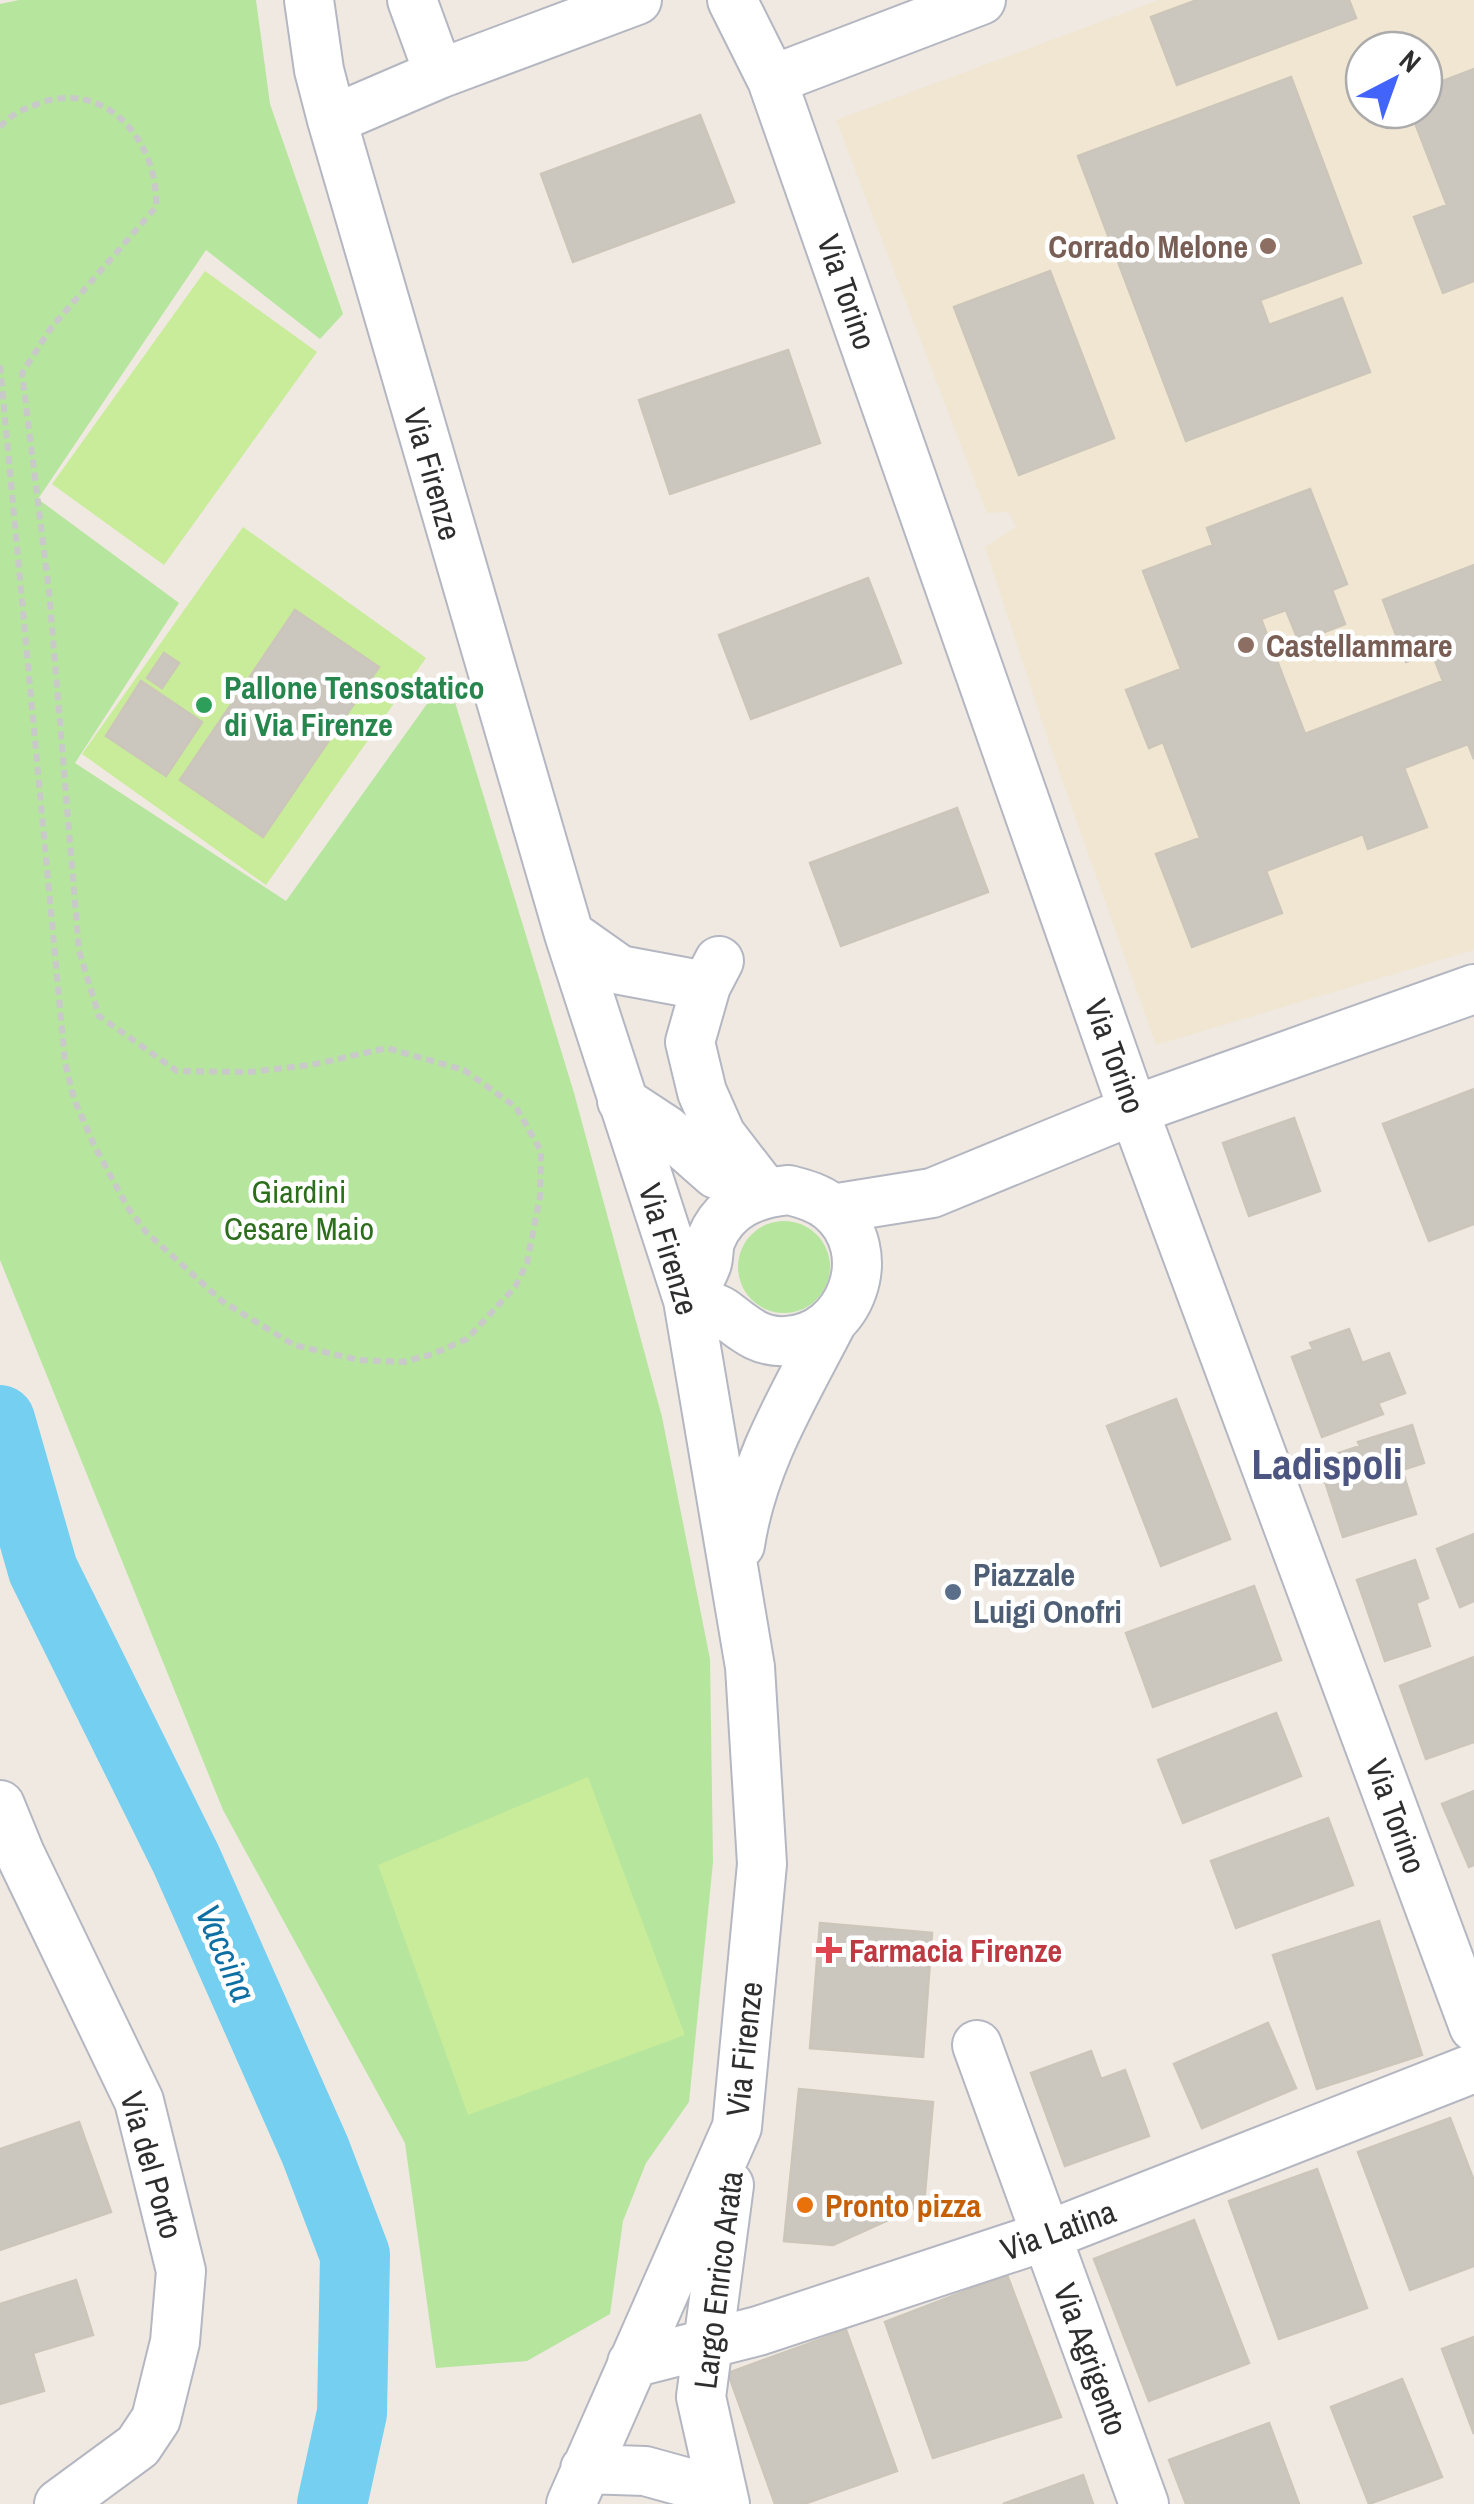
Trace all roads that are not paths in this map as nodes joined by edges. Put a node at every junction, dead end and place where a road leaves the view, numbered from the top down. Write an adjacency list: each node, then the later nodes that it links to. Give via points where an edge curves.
1 (309, 0): 8 (street, Via Firenze)
2 (412, 0): 6 (street)
3 (637, 0): 6 (street)
4 (732, 0): 7 (street, Via Torino)
5 (981, 0): 7 (street)
6 (439, 74): 8 (street)
7 (772, 80): 12 (street, Via Torino)
8 (332, 120): 9 (street, Via Firenze)
9 (569, 934): 11 (street, Via Firenze); 13 (street, via 620,970 713,974 690,1042 721,1134)
10 (1474, 988): 12 (street)
11 (622, 1101): 13 (street, via 716,1174); 17 (street, Via Firenze)
12 (1134, 1110): 14 (street); 21 (street, Via Torino)
13 (764, 1192): 15 (street, via 789,1190); 17 (street, via 723,1219)
14 (932, 1193): 15 (street); 16 (street)
15 (832, 1209): 16 (street, via 854,1243)
16 (858, 1263): 18 (street, via 856,1286)
17 (688, 1300): 18 (street, via 722,1311 762,1338 798,1339); 19 (street, Via Firenze)
18 (831, 1324): 19 (street, via 763,1459 746,1505)
19 (736, 1573): 24 (street, Via Firenze, via 750,1668 762,1864)
20 (0, 1805): 30 (street, Via del Porto, via 139,2101 181,2271 175,2342 156,2419 138,2446)
21 (1474, 2027)
22 (977, 2045): 25 (street, Via Agrigento)
23 (1474, 2068): 25 (street, Via Latina)
24 (737, 2127): 26 (street, Largo Enrico Arata); 27 (street, Via Firenze)
25 (1046, 2236): 26 (street, Via Latina); 31 (street, Via Agrigento)
26 (707, 2346): 27 (street, Via Latina); 29 (street, Largo Enrico Arata, via 701,2397)
27 (632, 2363): 28 (street, Via Firenze)
28 (578, 2486): 29 (street, Largo Enrico Arata, via 645,2471)
29 (723, 2498)
30 (59, 2504)
31 (1144, 2504)

